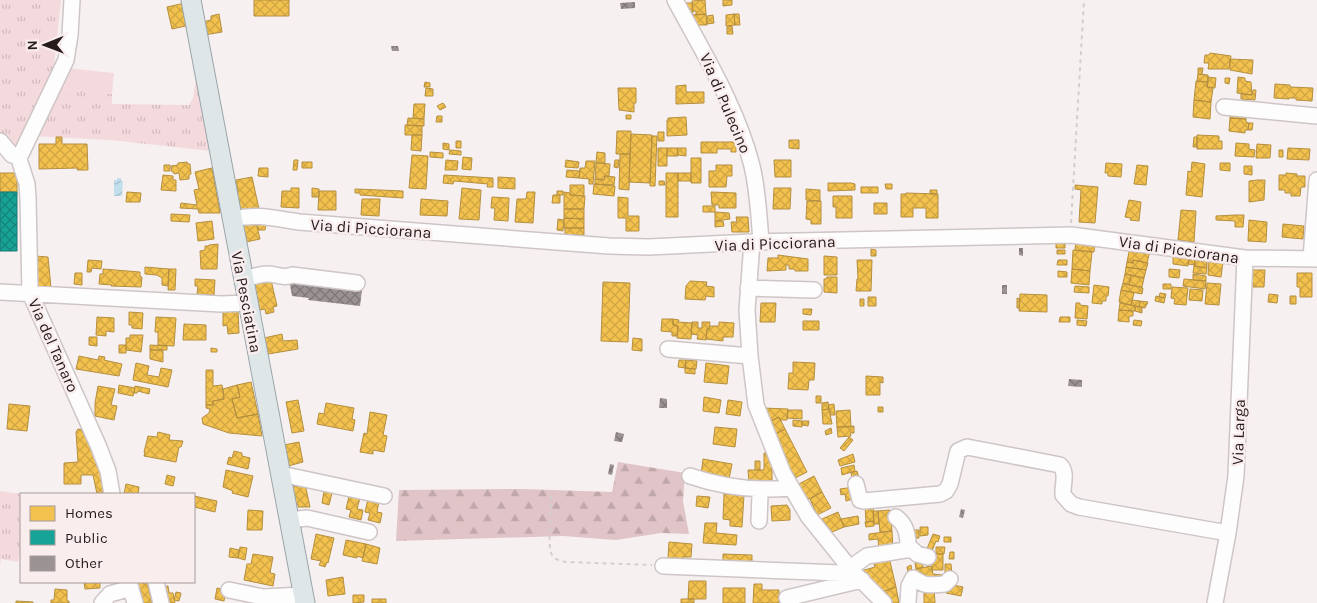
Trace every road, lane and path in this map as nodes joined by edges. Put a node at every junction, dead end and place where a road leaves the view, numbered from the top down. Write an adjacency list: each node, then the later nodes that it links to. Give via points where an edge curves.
1 (72, 0): 8 (street, via 66,60)
2 (191, 0): 10 (main road, Via Pesciatina)
3 (675, 0): 12 (street, Via di Pulecino, via 700,44 741,131 756,193)
4 (1084, 0): 11 (path)
5 (1224, 107): 6 (street)
6 (1317, 116)
7 (0, 141): 8 (street, via 12,155)
8 (18, 156): 20 (street, Via del Tanaro, via 28,198)
9 (1317, 182): 14 (street)
10 (233, 219): 12 (street, Via di Picciorana, via 268,216 299,222 609,246); 15 (main road, Via Pesciatina)
11 (1071, 235): 12 (street, Via di Picciorana); 13 (street, Via di Picciorana)
12 (756, 242): 17 (street, Via di Pulecino)
13 (1245, 258): 14 (street, Via di Picciorana); 36 (street, Via Larga, via 1236,476)
14 (1314, 259)
15 (243, 280): 16 (street, via 277,274); 21 (main road, Via Pesciatina)
16 (357, 283)
17 (748, 288): 18 (street); 23 (street, Via di Pulecino)
18 (814, 290)
19 (0, 292): 20 (street)
20 (30, 293): 21 (street); 29 (street, Via del Tanaro, via 98,444)
21 (248, 303): 24 (main road, Via Pesciatina)
22 (668, 348): 23 (street)
23 (750, 356): 27 (street, Via di Pulecino, via 756,405)
24 (281, 474): 30 (street); 33 (main road, Via Pesciatina)
25 (690, 476): 28 (street, via 708,482)
26 (856, 484): 36 (street, via 860,500 864,501 940,494 950,484 958,451 967,447 1060,465 1065,474 1063,495 1079,507)
27 (791, 488): 28 (street); 40 (street, Via di Pulecino, via 808,516)
28 (762, 489): 34 (street)
29 (112, 493)
30 (384, 496)
31 (550, 496): 39 (path, via 549,546 557,560)
32 (896, 517): 37 (street, via 906,529)
33 (289, 520): 35 (street, via 307,518); 46 (main road, Via Pesciatina)
34 (759, 521)
35 (369, 532)
36 (1228, 533): 52 (street, Via Larga)
37 (909, 550): 38 (street); 40 (street, via 868,556)
38 (928, 557)
39 (663, 566): 40 (street)
40 (855, 573): 45 (street); 50 (street, Via di Pulecino)
41 (950, 579): 51 (street, via 945,584 926,585 913,578)
42 (156, 583): 49 (street)
43 (130, 585): 47 (street, via 110,594); 48 (street)
44 (229, 590): 46 (street)
45 (787, 598)
46 (304, 599)
47 (102, 603)
48 (135, 603)
49 (161, 603)
50 (884, 603)
51 (908, 603)
52 (1215, 603)

